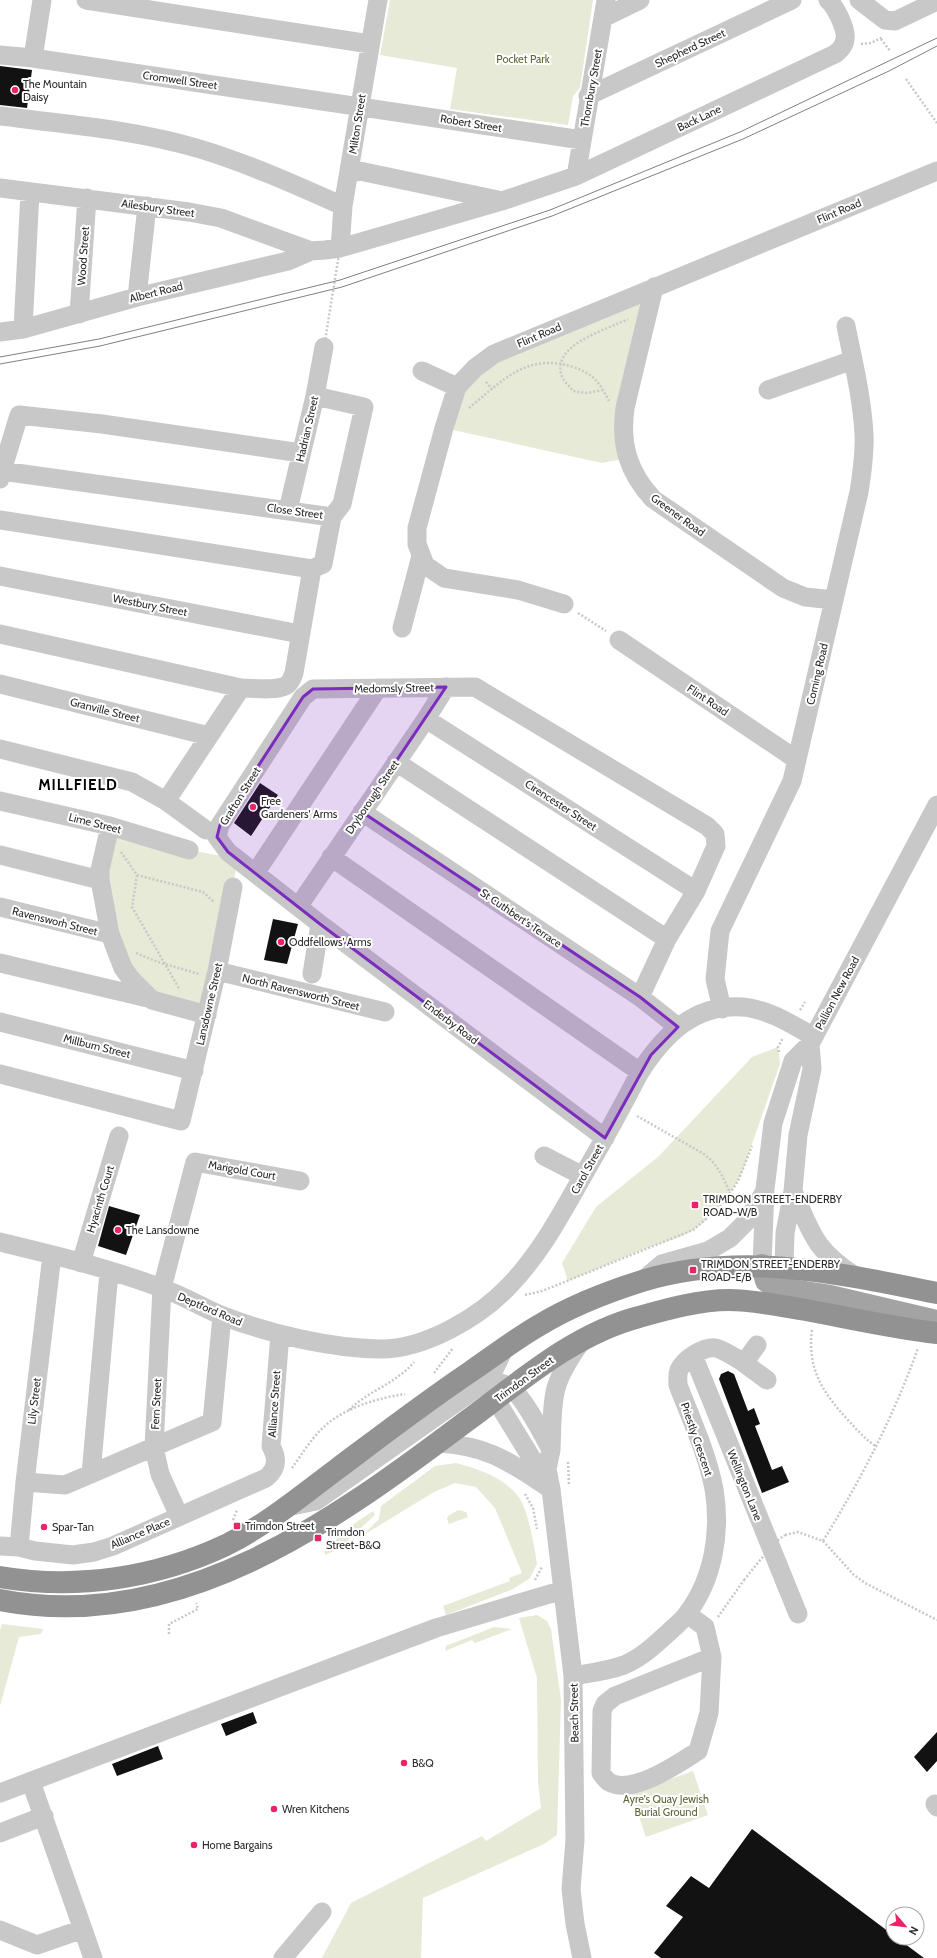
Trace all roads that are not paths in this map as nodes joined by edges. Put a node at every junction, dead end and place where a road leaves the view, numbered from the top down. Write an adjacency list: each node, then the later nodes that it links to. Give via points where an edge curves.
1 (42, 0): 13 (street)
2 (86, 0): 11 (street)
3 (378, 0): 11 (street, Milton Street)
4 (640, 0): 9 (street)
5 (792, 0): 14 (street, Shepherd Street)
6 (828, 0): 20 (street, Back Lane, via 836,10 845,30 845,44 835,54)
7 (859, 0): 10 (street)
8 (937, 1): 10 (street, via 895,20)
9 (605, 9): 14 (street, Thornbury Street)
10 (882, 11)
11 (370, 44): 15 (street, Milton Street)
12 (0, 55): 13 (street, Cromwell Street)
13 (33, 58): 15 (street, Cromwell Street)
14 (588, 96): 17 (street, Thornbury Street)
15 (360, 106): 17 (street, Robert Street); 18 (street, Milton Street)
16 (0, 116): 26 (street, via 91,126 199,148 262,171)
17 (582, 140): 20 (street, Thornbury Street)
18 (350, 169): 24 (street); 26 (street, Milton Street)
19 (937, 171): 29 (street, Flint Road)
20 (576, 176): 24 (street, Back Lane)
21 (0, 188): 22 (street, Ailesbury Street)
22 (30, 192): 23 (street, Ailesbury Street); 33 (street)
23 (87, 198): 25 (street, Ailesbury Street); 31 (street, Wood Street)
24 (502, 201): 27 (street, Back Lane)
25 (147, 206): 28 (street, Ailesbury Street, via 221,218); 30 (street)
26 (343, 206): 27 (street, Milton Street)
27 (340, 248): 28 (street, Back Lane)
28 (311, 251): 30 (street, Albert Road, via 288,261)
29 (654, 287): 38 (street, Flint Road, via 494,354 475,368); 49 (street, Greener Road, via 625,408 623,428 624,442 634,472 643,488 653,499 783,588 805,597)
30 (137, 297): 31 (street, Albert Road)
31 (79, 314): 33 (street, Albert Road)
32 (846, 326): 36 (street, Corning Road)
33 (23, 329): 34 (street, Albert Road)
34 (0, 332)
35 (324, 347): 40 (street, Hadrian Street)
36 (853, 360): 39 (street); 49 (street, Corning Road, via 861,407 863,461 859,492)
37 (422, 371): 38 (street)
38 (457, 387): 46 (street, Flint Road, via 417,528 417,544)
39 (768, 390)
40 (315, 396): 41 (street, Hadrian Street); 44 (street, via 364,407 342,504)
41 (301, 453): 42 (street, via 102,424 19,415); 43 (street, Hadrian Street)
42 (1, 475): 43 (street, Close Street)
43 (288, 510): 44 (street, Close Street)
44 (332, 517): 47 (street, Close Street, via 323,564)
45 (0, 520): 47 (street)
46 (421, 556): 50 (street, Flint Road, via 425,565 444,578 518,590); 51 (street)
47 (312, 569): 53 (street)
48 (0, 576): 53 (street, Westbury Street)
49 (834, 600): 63 (street, Corning Road)
50 (564, 604)
51 (402, 628)
52 (0, 634): 57 (street)
53 (300, 634): 57 (street, via 294,673 286,686)
54 (619, 640): 63 (street, Flint Road)
55 (0, 684): 61 (street, Granville Street)
56 (446, 687): 58 (street, Medomsly Street); 60 (street, Dryborough Street); 77 (street, Medomsly Street, via 475,687 707,826 715,834 716,846)
57 (240, 688): 61 (street)
58 (378, 688): 59 (street, Medomsly Street); 74 (street)
59 (313, 689): 74 (street, Grafton Street, via 303,697 220,825 217,837 228,852)
60 (426, 719): 64 (street, Dryborough Street); 77 (street, Cirencester Street)
61 (209, 736): 66 (street)
62 (0, 749): 66 (street, via 132,782)
63 (797, 760): 88 (street, Corning Road, via 792,781 720,931 715,979)
64 (396, 762): 68 (street, Dryborough Street); 82 (street)
65 (0, 801): 69 (street, Lime Street)
66 (166, 801): 70 (street)
67 (937, 805): 93 (street, Pallion New Road)
68 (362, 812): 73 (street, Dryborough Street); 86 (street, St Cuthbert's Terrace)
69 (110, 830): 71 (street, Lime Street); 75 (street)
70 (206, 830)
71 (189, 850)
72 (0, 855): 75 (street)
73 (331, 857): 78 (street, Dryborough Street); 95 (street)
74 (256, 872): 78 (street, Grafton Street)
75 (100, 880): 81 (street)
76 (233, 887): 85 (street, Lansdowne Street)
77 (696, 891): 82 (street)
78 (298, 906): 80 (street, Enderby Road)
79 (0, 908): 81 (street, Ravensworh Street)
80 (320, 924): 84 (street); 98 (street, Enderby Road)
81 (112, 938): 87 (street, via 123,968)
82 (667, 939): 86 (street)
83 (0, 963): 87 (street)
84 (312, 974)
85 (216, 975): 89 (street, North Ravensworth Street); 90 (street, Lansdowne Street)
86 (640, 998): 92 (street, St Cuthbert's Terrace)
87 (152, 1000): 90 (street)
88 (722, 1008): 92 (street, Carol Street, via 702,1013); 93 (street, Carol Street, via 744,1007 766,1013)
89 (384, 1012)
90 (199, 1013): 94 (street, Lansdowne Street)
91 (0, 1022): 94 (street, Millburn Street)
92 (678, 1027): 95 (street, Carol Street, via 651,1055)
93 (812, 1040): 102 (street, Pallion New Road, via 793,1061 781,1092 773,1123); 103 (street, via 812,1069 798,1135)
94 (194, 1071): 96 (street, Lansdowne Street, via 181,1121)
95 (640, 1072): 98 (street, Carol Street)
96 (0, 1074)
97 (119, 1136): 106 (street, Hyacinth Court)
98 (604, 1138): 100 (street, Carol Street)
99 (544, 1156): 100 (street)
100 (583, 1176): 119 (street, Carol Street, via 552,1232 530,1262 509,1287)
101 (300, 1181): 112 (street, Marigold Court, via 195,1162)
102 (766, 1189): 107 (street, Pallion New Road); 111 (street, Pallion New Road, via 746,1221 730,1238 708,1251 662,1264)
103 (793, 1191): 108 (street, via 785,1233); 110 (street, via 815,1241 832,1260)
104 (0, 1242): 105 (street, Deptford Road)
105 (52, 1255): 106 (street, Deptford Road); 134 (street, Lily Street)
106 (81, 1263): 109 (street, Deptford Road)
107 (762, 1265): 108 (highway); 111 (highway, via 701,1268); 113 (main road, via 766,1281)
108 (784, 1266): 110 (highway); 113 (street)
109 (109, 1272): 112 (street, Deptford Road); 133 (street)
110 (855, 1276): 114 (highway)
111 (642, 1281): 123 (highway, via 585,1303 539,1325)
112 (162, 1288): 116 (street, Deptford Road); 129 (street, Fern Street)
113 (777, 1288): 115 (street); 117 (main road, via 830,1296)
114 (937, 1292)
115 (758, 1302): 120 (highway, Trimdon Street); 121 (highway, Trimdon Street, via 727,1300 637,1317)
116 (222, 1316): 118 (street, Deptford Road); 129 (street, via 212,1422)
117 (937, 1321)
118 (280, 1334): 119 (street, Deptford Road, via 313,1342 380,1349); 132 (street, Alliance Street, via 271,1446)
119 (450, 1339)
120 (928, 1339)
121 (581, 1342): 127 (highway, Trimdon Street); 130 (street, Beach Street, via 570,1357 556,1388)
122 (756, 1345): 125 (street)
123 (504, 1349): 127 (street, via 495,1365); 136 (highway, via 426,1402)
124 (693, 1356): 125 (street, Priestly Crescent, via 714,1348); 143 (street, Priestly Crescent, via 679,1369 678,1385 708,1464 714,1490 716,1536 705,1582); 144 (street, Wellington Lane)
125 (744, 1363): 126 (street, Priestly Crescent)
126 (767, 1380)
127 (499, 1390): 128 (highway, Trimdon Street); 130 (street, via 536,1422); 131 (street, via 534,1462); 136 (street, via 481,1385 471,1390 316,1501)
128 (438, 1443): 135 (street, via 462,1445 495,1454); 142 (highway, Trimdon Street, via 314,1528 249,1563 173,1592 110,1604 44,1606)
129 (154, 1447): 133 (street); 137 (street, Fern Street, via 160,1474)
130 (551, 1450): 131 (street, Beach Street)
131 (547, 1468): 135 (street, Beach Street)
132 (280, 1473): 137 (street, Alliance Place)
133 (91, 1474): 134 (street, via 65,1485)
134 (25, 1482): 139 (street, Lily Street)
135 (551, 1489): 141 (street, Beach Street)
136 (287, 1507): 140 (highway, via 227,1544 184,1562 143,1574 89,1582)
137 (179, 1516): 139 (street, Alliance Place, via 94,1552 73,1555)
138 (0, 1546): 139 (street, Alliance Place)
139 (19, 1547)
140 (0, 1577)
141 (563, 1590): 146 (street, Beach Street); 147 (street, via 436,1628)
142 (0, 1600)
143 (687, 1614): 145 (street, via 705,1627); 146 (street, Priestly Crescent, via 657,1643 624,1665)
144 (798, 1614)
145 (712, 1657): 145 (street, via 709,1714 698,1751 666,1771 629,1786 610,1782 601,1773 602,1712 605,1704 615,1696)
146 (573, 1676): 156 (street, Beach Street, via 575,1840 571,1889)
147 (31, 1782): 148 (street); 149 (street)
148 (0, 1793)
149 (44, 1816): 150 (street); 152 (street)
150 (0, 1833)
151 (322, 1912): 155 (street)
152 (83, 1929): 153 (street, via 37,1945); 154 (street)
153 (0, 1930)
154 (93, 1958)
155 (283, 1958)
156 (582, 1958)

